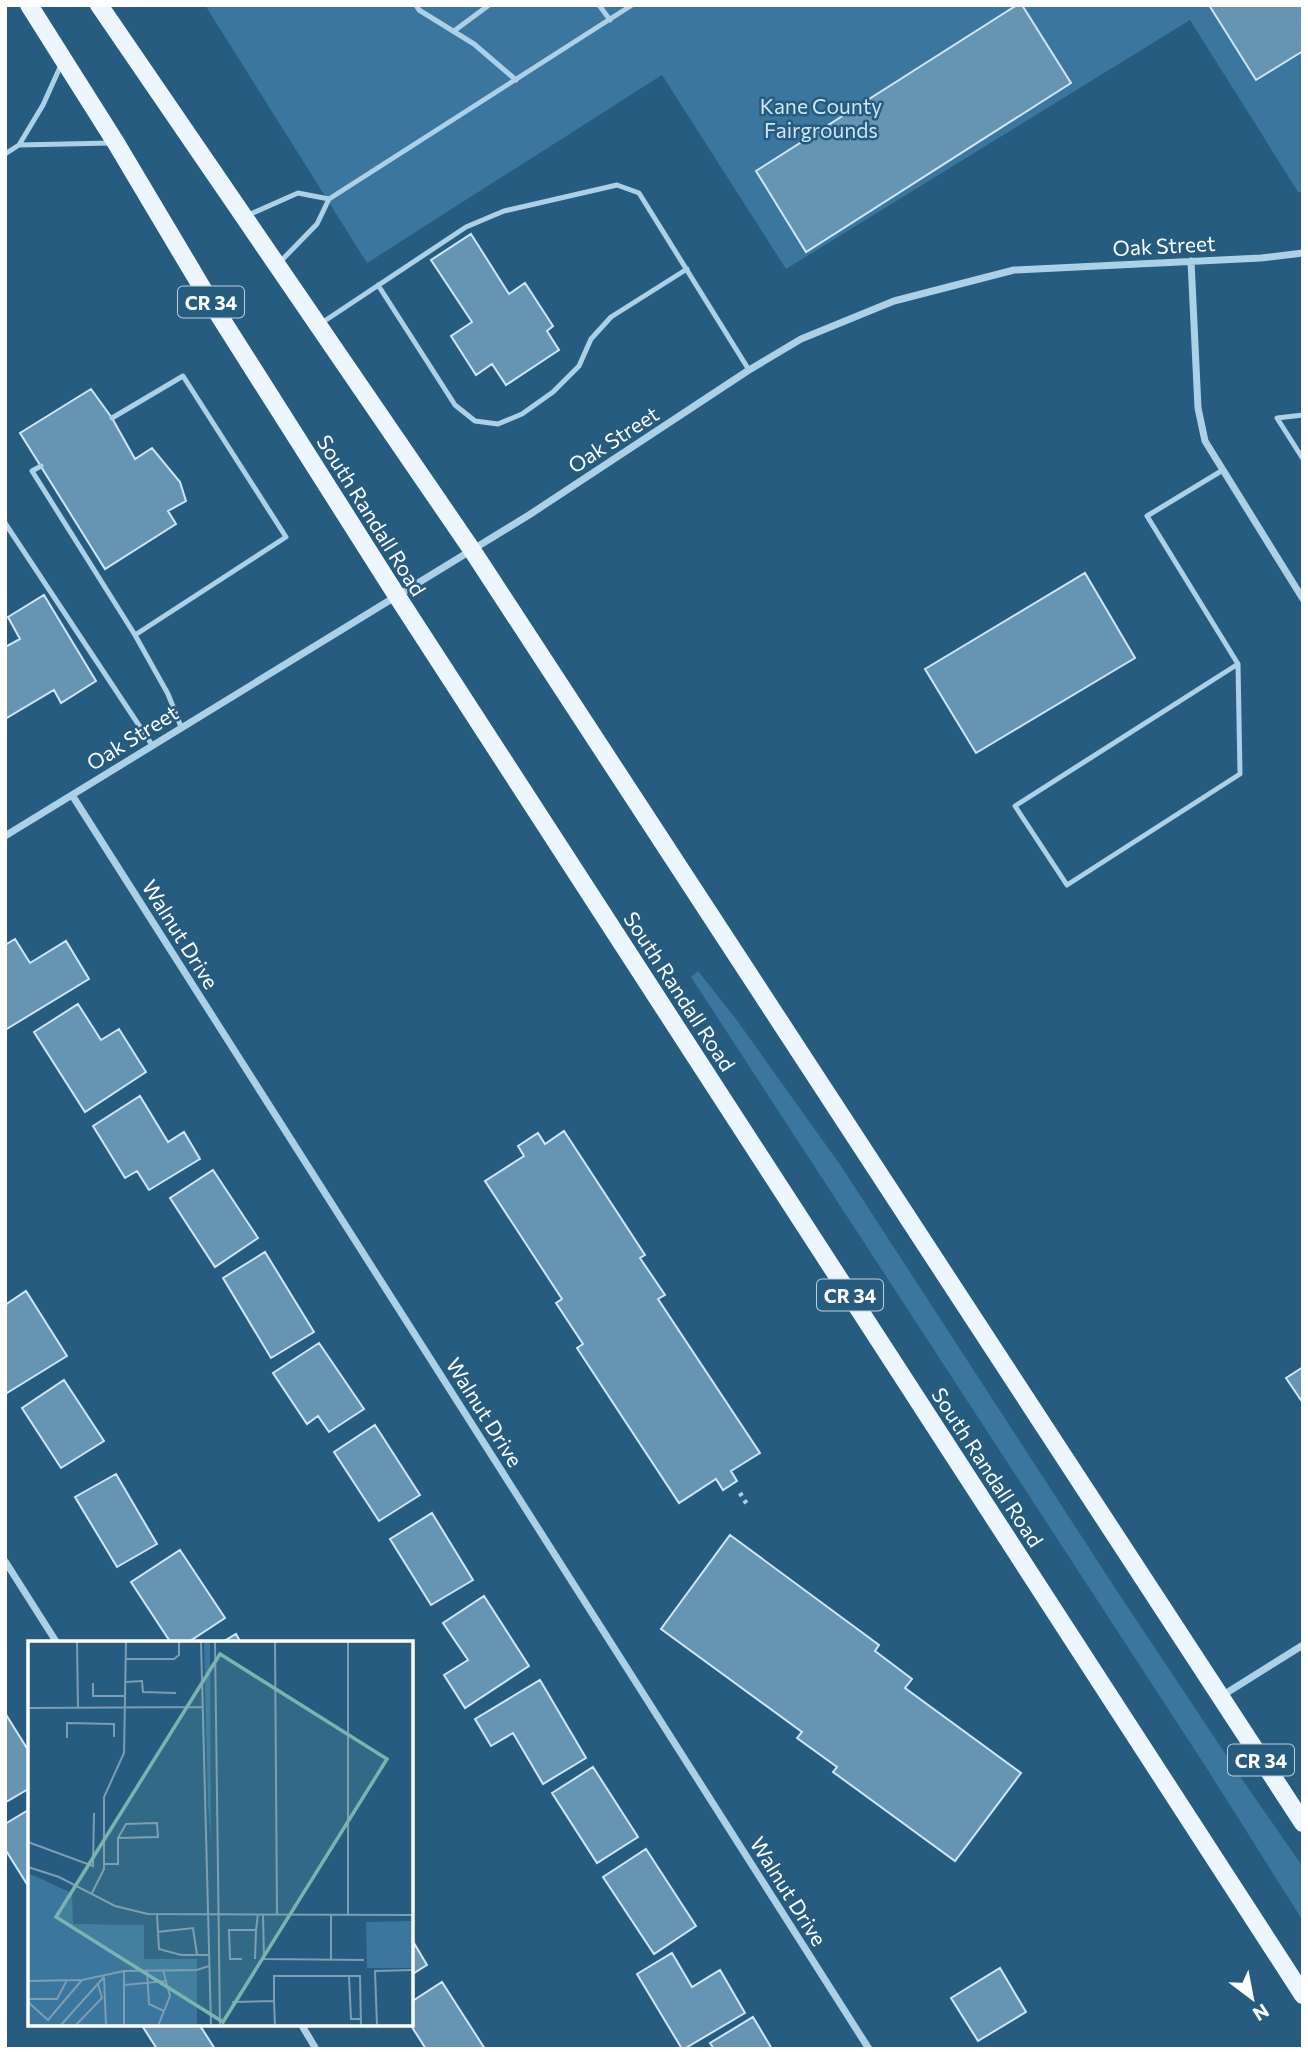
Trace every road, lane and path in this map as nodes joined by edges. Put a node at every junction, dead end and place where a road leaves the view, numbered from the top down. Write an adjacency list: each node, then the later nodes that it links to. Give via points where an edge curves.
1 (29, 5): 9 (main road, South Randall Road / CR 34)
2 (99, 5): 15 (main road, CR 34)
3 (416, 5): 8 (lane)
4 (489, 5): 8 (lane)
5 (599, 5): 7 (lane)
6 (632, 5): 7 (lane)
7 (610, 20): 10 (lane)
8 (454, 31): 10 (lane)
9 (64, 59): 11 (main road, South Randall Road / CR 34); 12 (lane)
10 (516, 80): 14 (lane)
11 (116, 143): 12 (lane); 30 (main road, South Randall Road / CR 34)
12 (19, 145): 13 (lane)
13 (5, 154)
14 (329, 199): 15 (lane, via 298,193); 18 (lane, via 317,224)
15 (244, 216): 18 (main road, CR 34)
16 (1303, 253): 17 (street, Oak Street)
17 (1191, 261): 22 (street, Oak Street, via 1014,270 894,301 801,338); 27 (street, via 1198,408 1205,442)
18 (277, 265): 21 (main road, CR 34)
19 (687, 269): 20 (lane, via 639,194 617,185 504,211 466,227); 20 (lane, via 611,317 591,339 579,366 553,392 498,424 475,421 455,405); 22 (lane)
20 (378, 285): 21 (lane)
21 (318, 325): 29 (main road, CR 34)
22 (749, 370): 29 (street, Oak Street)
23 (1303, 415): 25 (lane, via 1278,418)
24 (113, 418): 32 (lane, via 183,376 286,537)
25 (1303, 459)
26 (41, 466): 32 (lane, via 32,471)
27 (1223, 470): 31 (street); 33 (lane, via 1147,516)
28 (5, 523): 35 (lane)
29 (472, 550): 30 (street, Oak Street); 43 (main road, CR 34)
30 (397, 596): 34 (street, Oak Street); 45 (main road, South Randall Road / CR 34)
31 (1303, 599)
32 (135, 635): 34 (lane)
33 (1238, 664): 33 (lane, via 1240,774 1067,885 1015,806)
34 (181, 727): 35 (street, Oak Street)
35 (152, 745): 36 (street, Oak Street)
36 (72, 795): 37 (street, Oak Street); 48 (street, Walnut Drive)
37 (5, 835)
38 (740, 1493): 39 (path)
39 (748, 1506)
40 (5, 1562): 41 (street)
41 (56, 1641)
42 (1303, 1645): 43 (street)
43 (1220, 1697): 44 (main road, CR 34)
44 (1303, 1823)
45 (1303, 1994)
46 (302, 2026): 47 (street)
47 (316, 2049)
48 (869, 2049)

